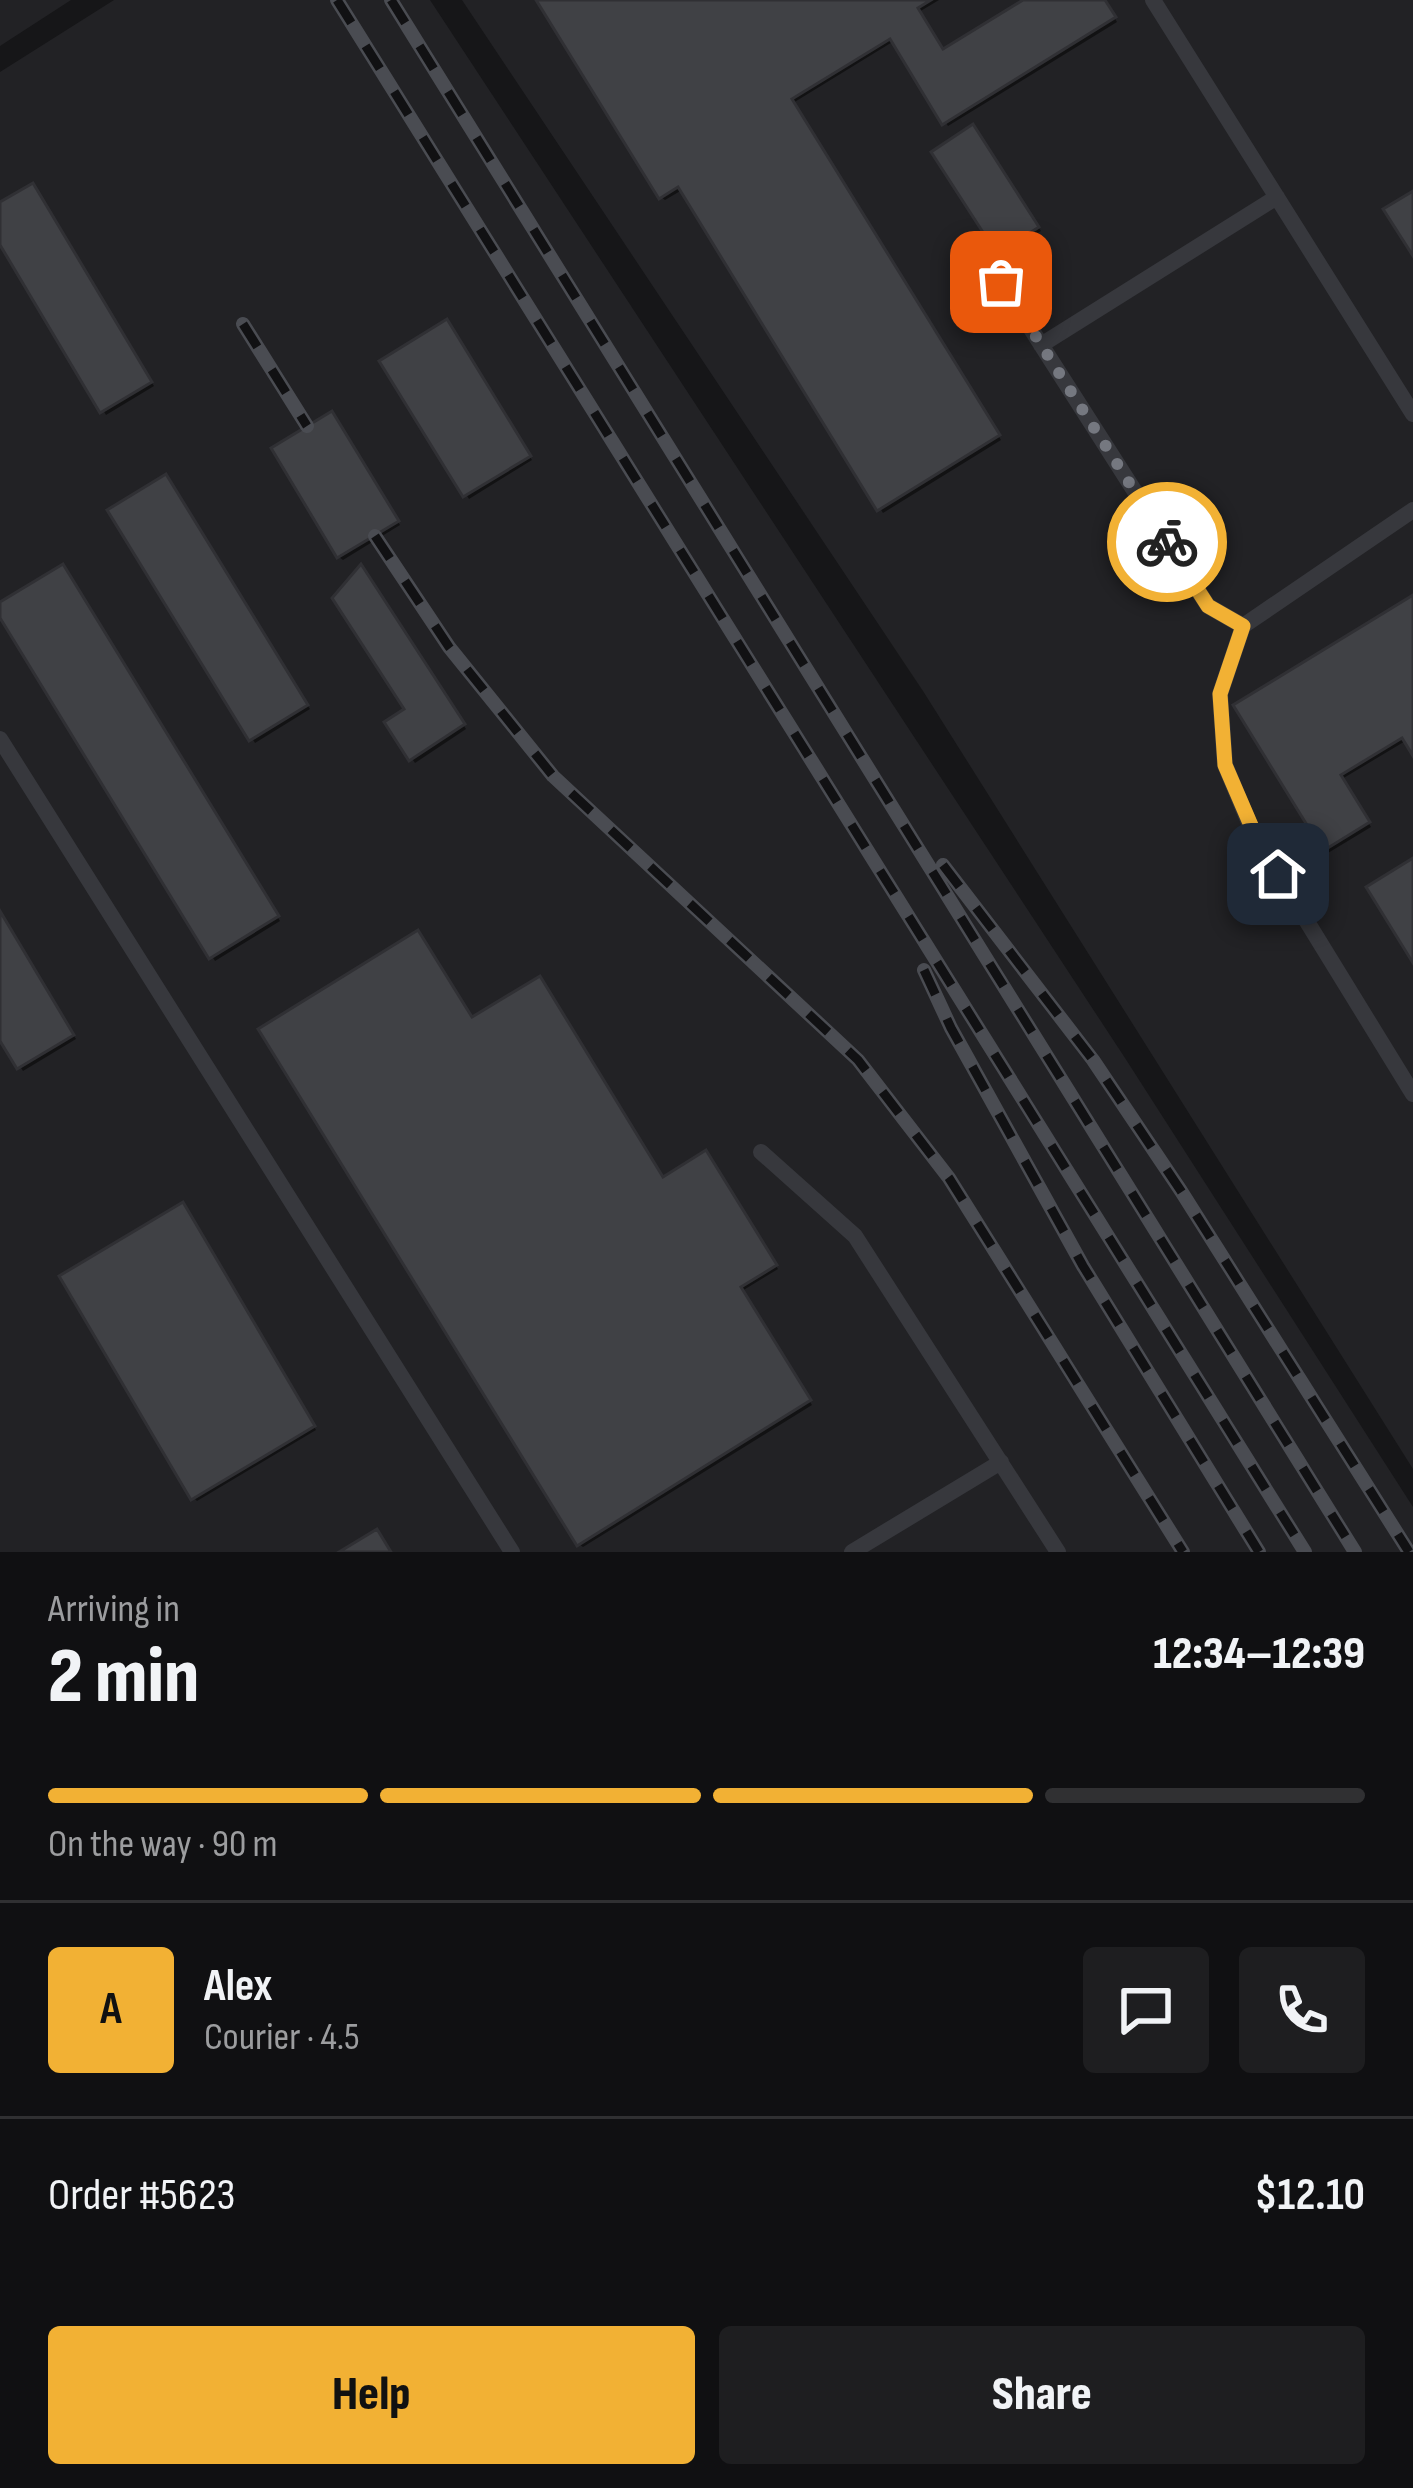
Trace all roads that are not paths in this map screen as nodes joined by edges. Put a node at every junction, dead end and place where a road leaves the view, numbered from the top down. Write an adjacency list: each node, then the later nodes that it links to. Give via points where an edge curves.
1 (1153, 0): 2 (lane)
2 (1277, 197): 4 (lane); 5 (lane)
3 (1001, 282): 4 (lane)
4 (1041, 345): 7 (lane, via 1208,606)
5 (1413, 414)
6 (1413, 510): 7 (lane)
7 (1243, 626): 9 (lane, via 1220,694 1225,765 1256,837)
8 (0, 739): 12 (lane)
9 (1413, 1094)
10 (761, 1152): 11 (lane, via 855,1236)
11 (1000, 1462): 13 (lane); 14 (lane)
12 (512, 1552)
13 (852, 1552)
14 (1058, 1552)

